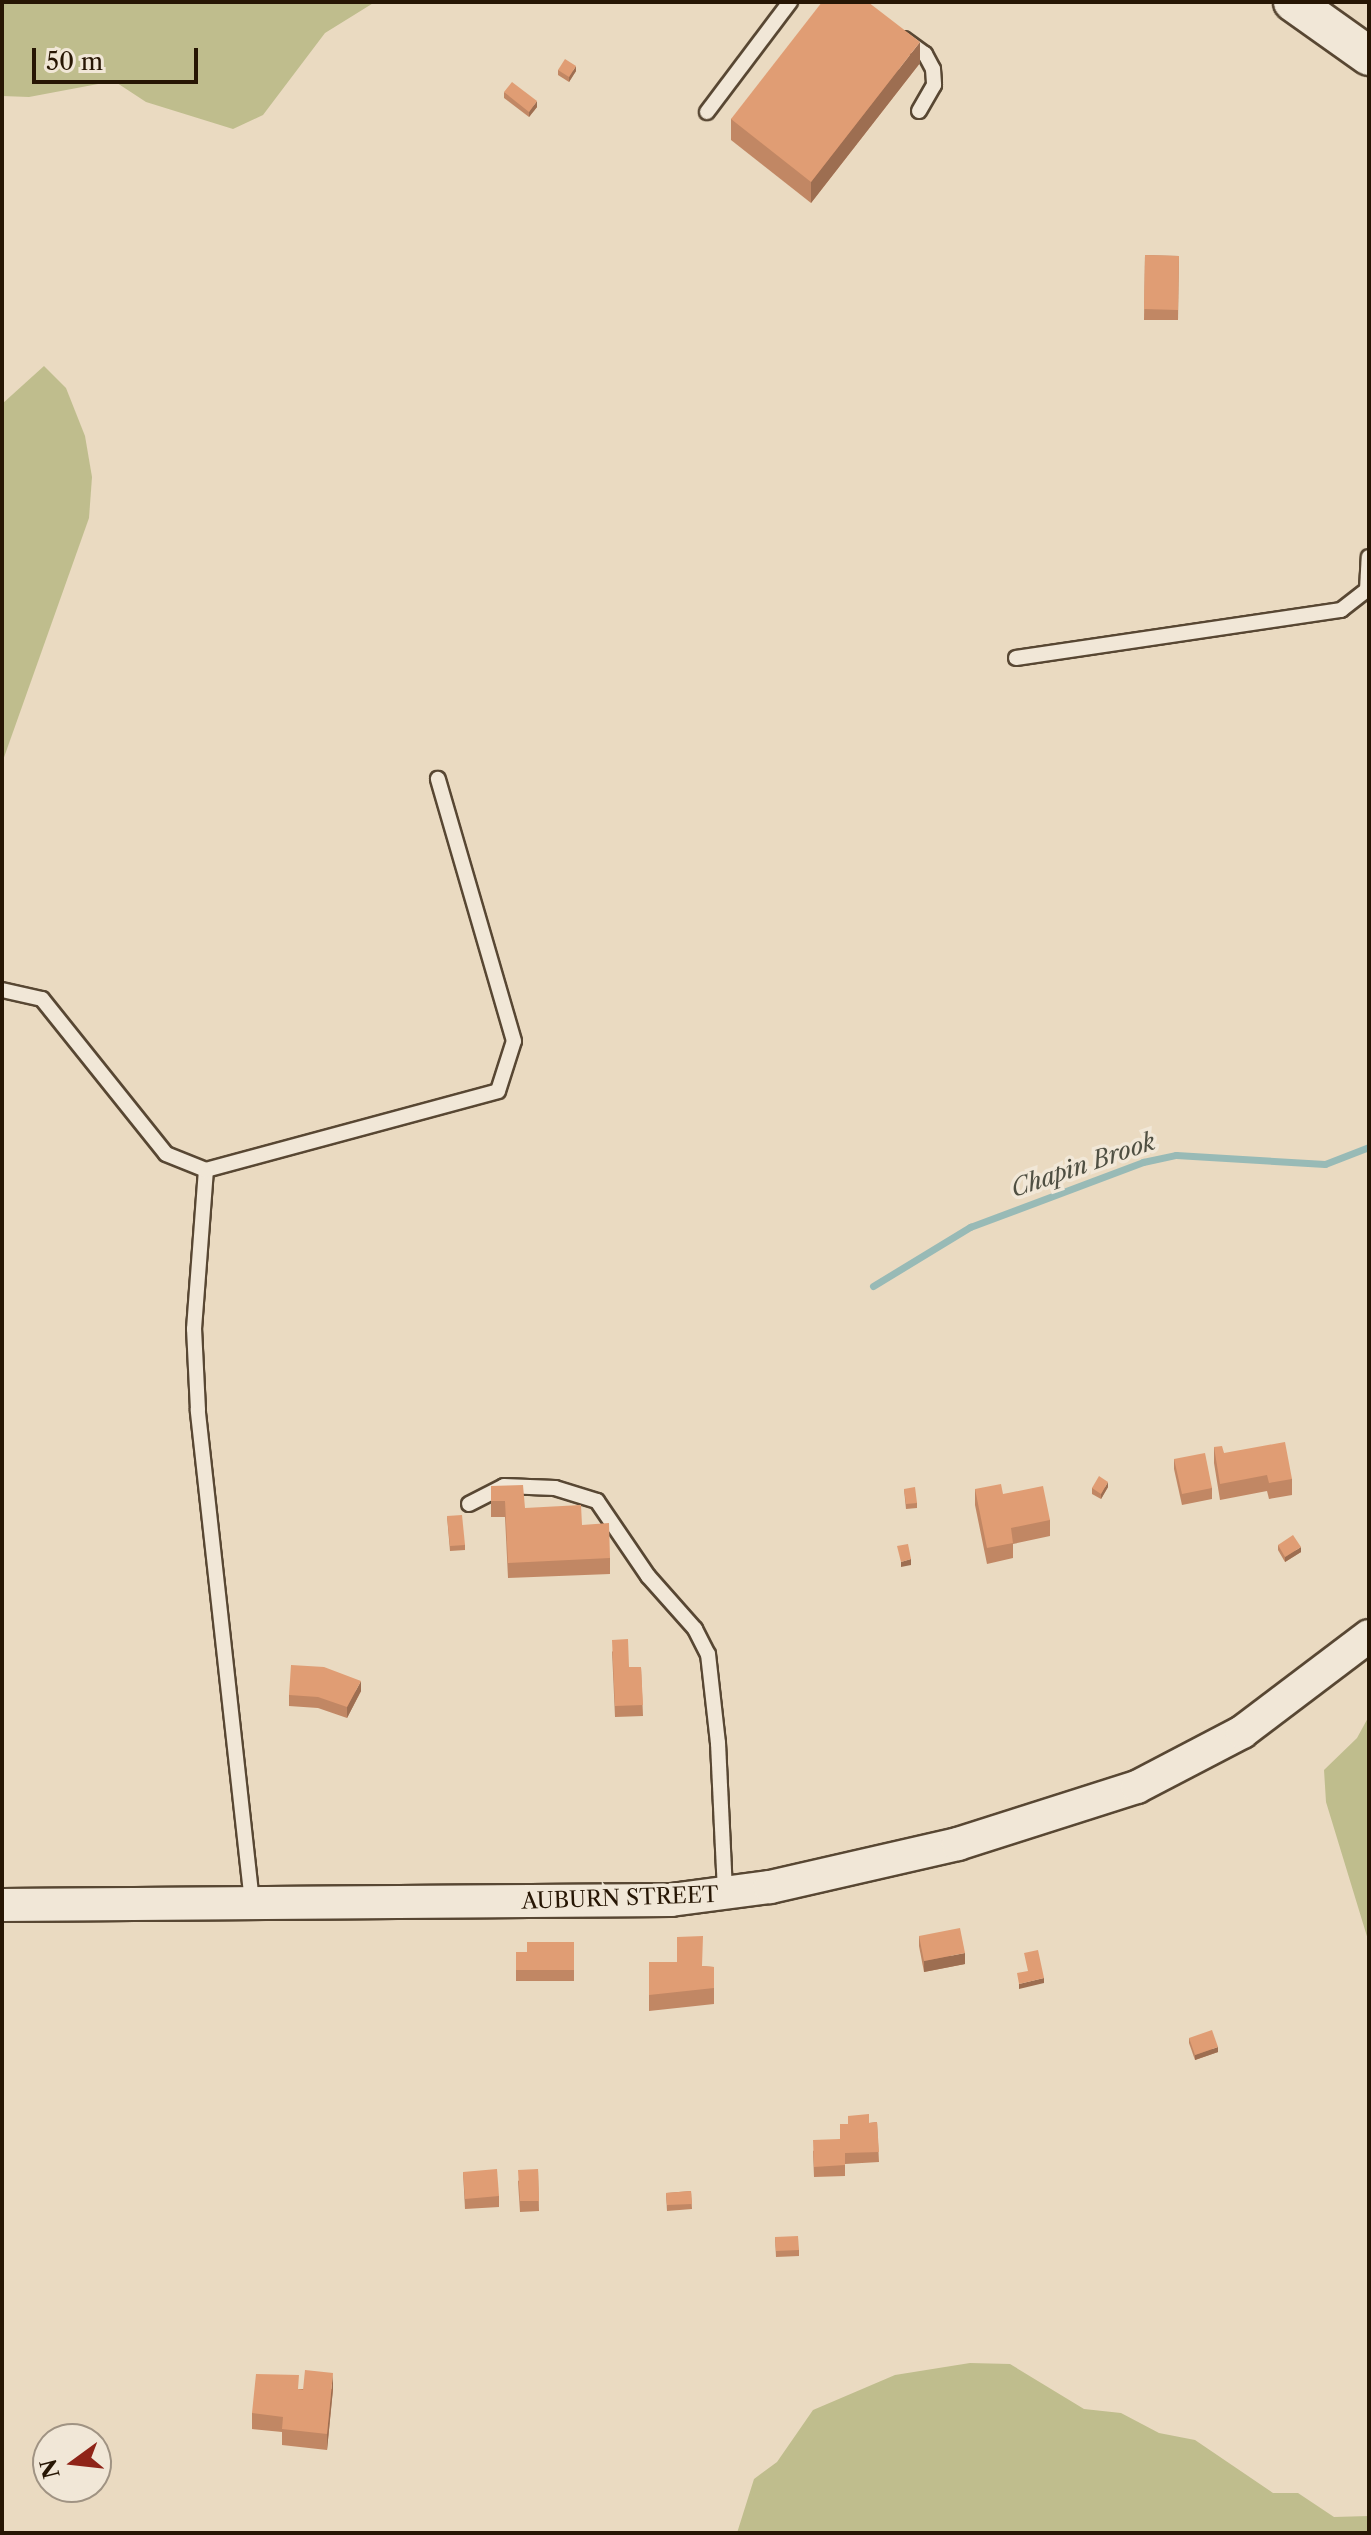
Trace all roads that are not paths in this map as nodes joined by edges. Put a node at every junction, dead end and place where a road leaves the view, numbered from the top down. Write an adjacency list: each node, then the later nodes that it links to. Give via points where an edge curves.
1 (790, 2): 6 (lane)
2 (1293, 2): 4 (main road)
3 (888, 28): 5 (lane, via 925,54 933,69 934,85)
4 (1369, 56)
5 (919, 111)
6 (707, 112)
7 (1369, 557): 8 (lane, via 1367,590 1341,610)
8 (1016, 658)
9 (438, 779): 11 (lane, via 514,1041 498,1091)
10 (2, 990): 11 (lane, via 42,999 166,1154)
11 (206, 1170): 15 (lane, via 194,1329 198,1410)
12 (469, 1504): 14 (lane, via 504,1486 555,1488 597,1501 656,1587 695,1629 708,1654 717,1729)
13 (1369, 1636): 14 (street, AUBURN STREET, via 1242,1732 1137,1787 958,1844)
14 (725, 1894): 15 (street, AUBURN STREET, via 586,1902)
15 (252, 1902): 16 (street, AUBURN STREET)
16 (2, 1905)

